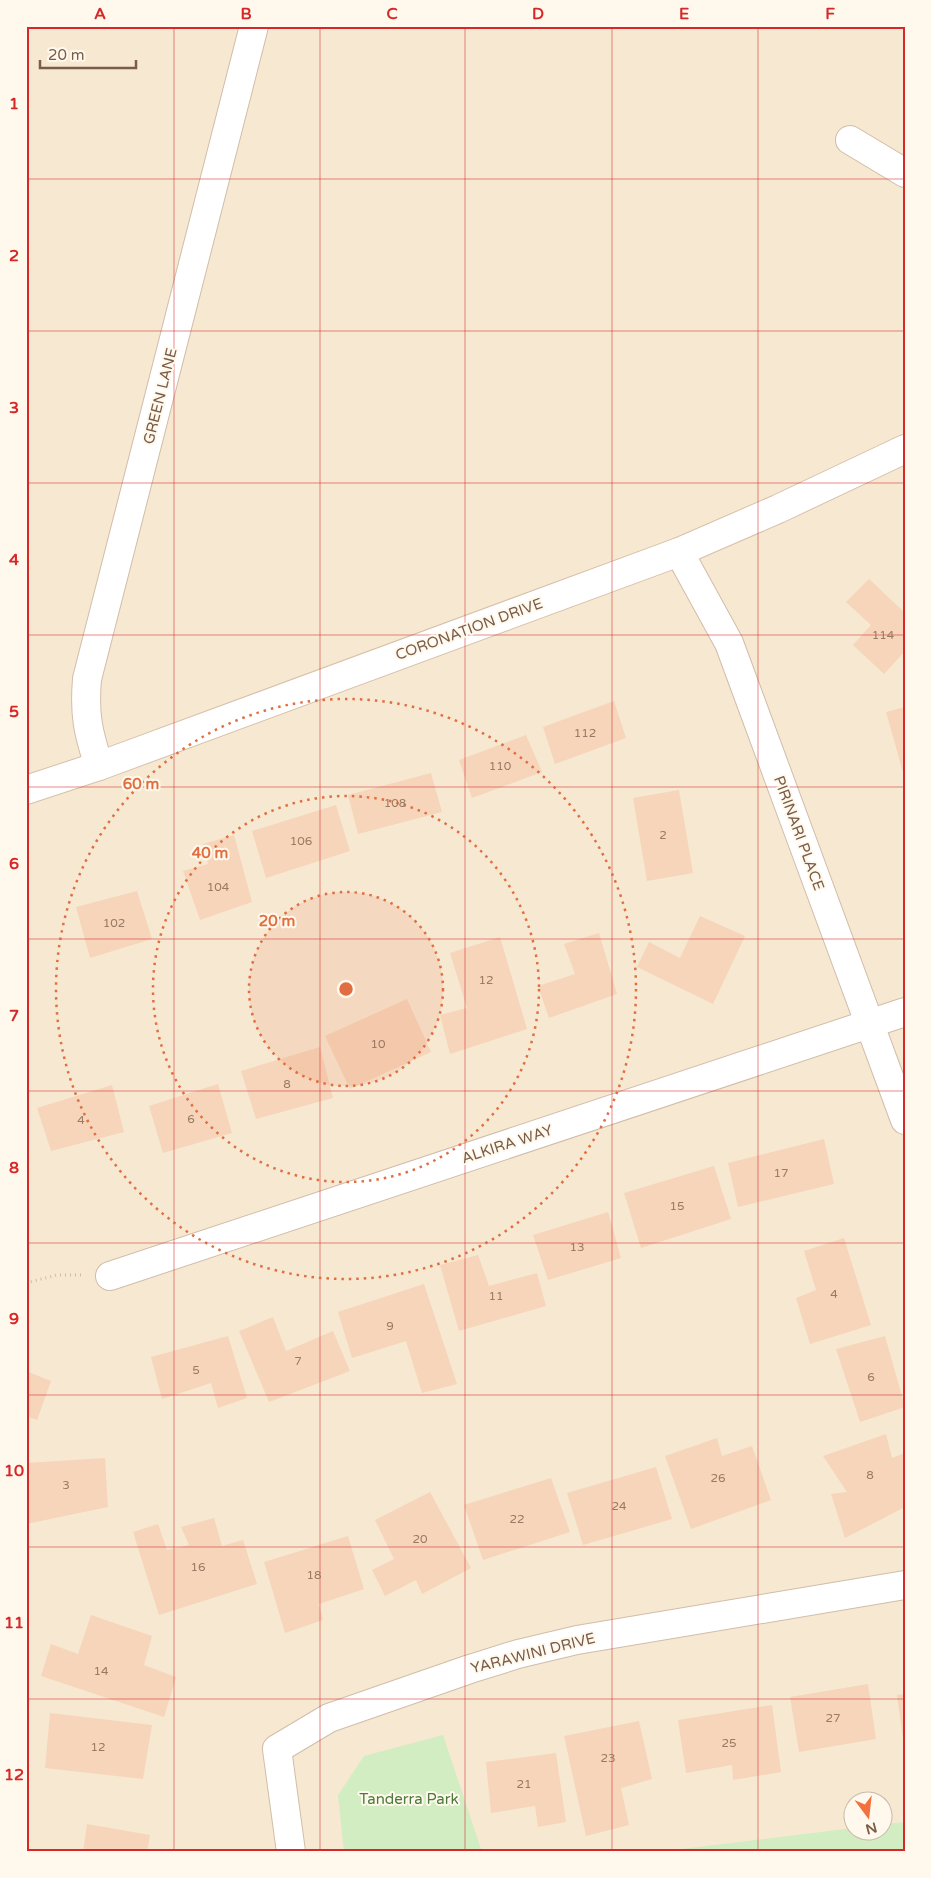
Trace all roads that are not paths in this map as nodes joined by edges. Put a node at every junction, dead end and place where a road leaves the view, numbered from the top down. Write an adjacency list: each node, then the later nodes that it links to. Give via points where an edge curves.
1 (254, 26): 6 (street, GREEN LANE, via 87,679 84,707)
2 (850, 140): 3 (street)
3 (905, 172)
4 (905, 449): 5 (street, CORONATION DRIVE)
5 (679, 552): 6 (street, CORONATION DRIVE); 9 (street, PIRINARI PLACE, via 729,643)
6 (99, 766): 7 (street, CORONATION DRIVE)
7 (26, 790)
8 (905, 1012): 9 (street, ALKIRA WAY)
9 (869, 1024): 10 (street, PIRINARI PLACE); 11 (street, ALKIRA WAY)
10 (905, 1120)
11 (110, 1276)
12 (905, 1585): 13 (street, YARAWINI DRIVE, via 577,1640 470,1669 329,1718 277,1749)
13 (292, 1852)

